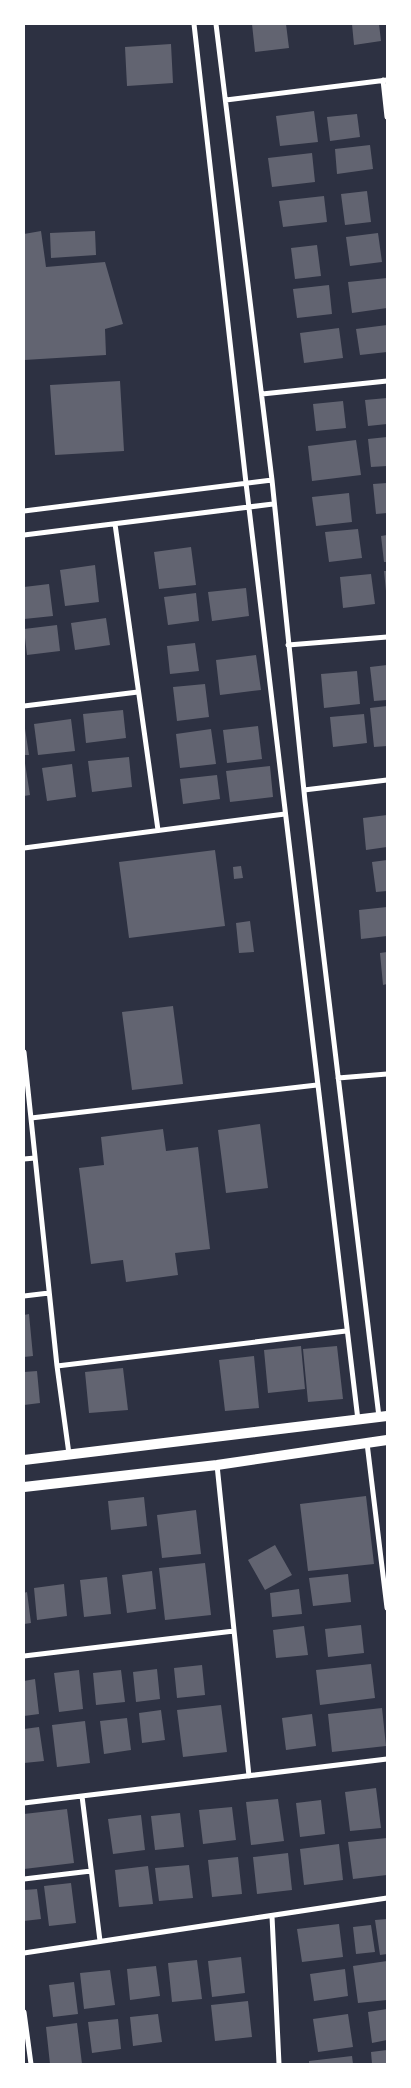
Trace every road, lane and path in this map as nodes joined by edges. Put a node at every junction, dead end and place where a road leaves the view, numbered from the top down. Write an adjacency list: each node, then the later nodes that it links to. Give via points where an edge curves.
1 (194, 24): 9 (street)
2 (216, 24): 4 (street)
3 (385, 80): 4 (street); 5 (street)
4 (226, 100): 7 (street)
5 (387, 117)
6 (387, 381): 7 (street)
7 (262, 394): 8 (street)
8 (272, 480): 9 (street); 10 (street)
9 (246, 484): 11 (street); 12 (street)
10 (273, 504): 11 (street); 16 (street)
11 (250, 507): 13 (street); 21 (street)
12 (24, 511)
13 (114, 524): 14 (street); 17 (street)
14 (24, 536)
15 (387, 637): 16 (street)
16 (288, 645): 20 (street)
17 (138, 692): 18 (street); 22 (street)
18 (24, 706)
19 (387, 780): 20 (street)
20 (304, 790): 26 (street)
21 (285, 814): 22 (street); 27 (street)
22 (158, 830): 23 (street)
23 (24, 848)
24 (24, 1052): 28 (street)
25 (387, 1074): 26 (street)
26 (338, 1078): 35 (street)
27 (317, 1086): 28 (street); 33 (street)
28 (31, 1118): 29 (street)
29 (35, 1158): 30 (street); 31 (street)
30 (24, 1159)
31 (49, 1293): 32 (street); 34 (street)
32 (24, 1296)
33 (346, 1331): 34 (street); 36 (street)
34 (57, 1366): 39 (street)
35 (383, 1417): 36 (main road)
36 (358, 1420): 39 (main road)
37 (387, 1440): 38 (main road)
38 (367, 1442): 41 (main road); 43 (street)
39 (69, 1454): 40 (main road)
40 (24, 1460)
41 (217, 1465): 42 (main road); 44 (street)
42 (24, 1487)
43 (387, 1608)
44 (234, 1631): 45 (street); 47 (street)
45 (24, 1656)
46 (387, 1759): 47 (street)
47 (249, 1776): 48 (street)
48 (82, 1796): 49 (street); 50 (street)
49 (24, 1803)
50 (91, 1871): 51 (street); 54 (street)
51 (24, 1879)
52 (387, 1898): 53 (street)
53 (272, 1916): 54 (street); 58 (street)
54 (100, 1942): 55 (street)
55 (24, 1953)
56 (24, 2012): 57 (street)
57 (31, 2064)
58 (278, 2064)

